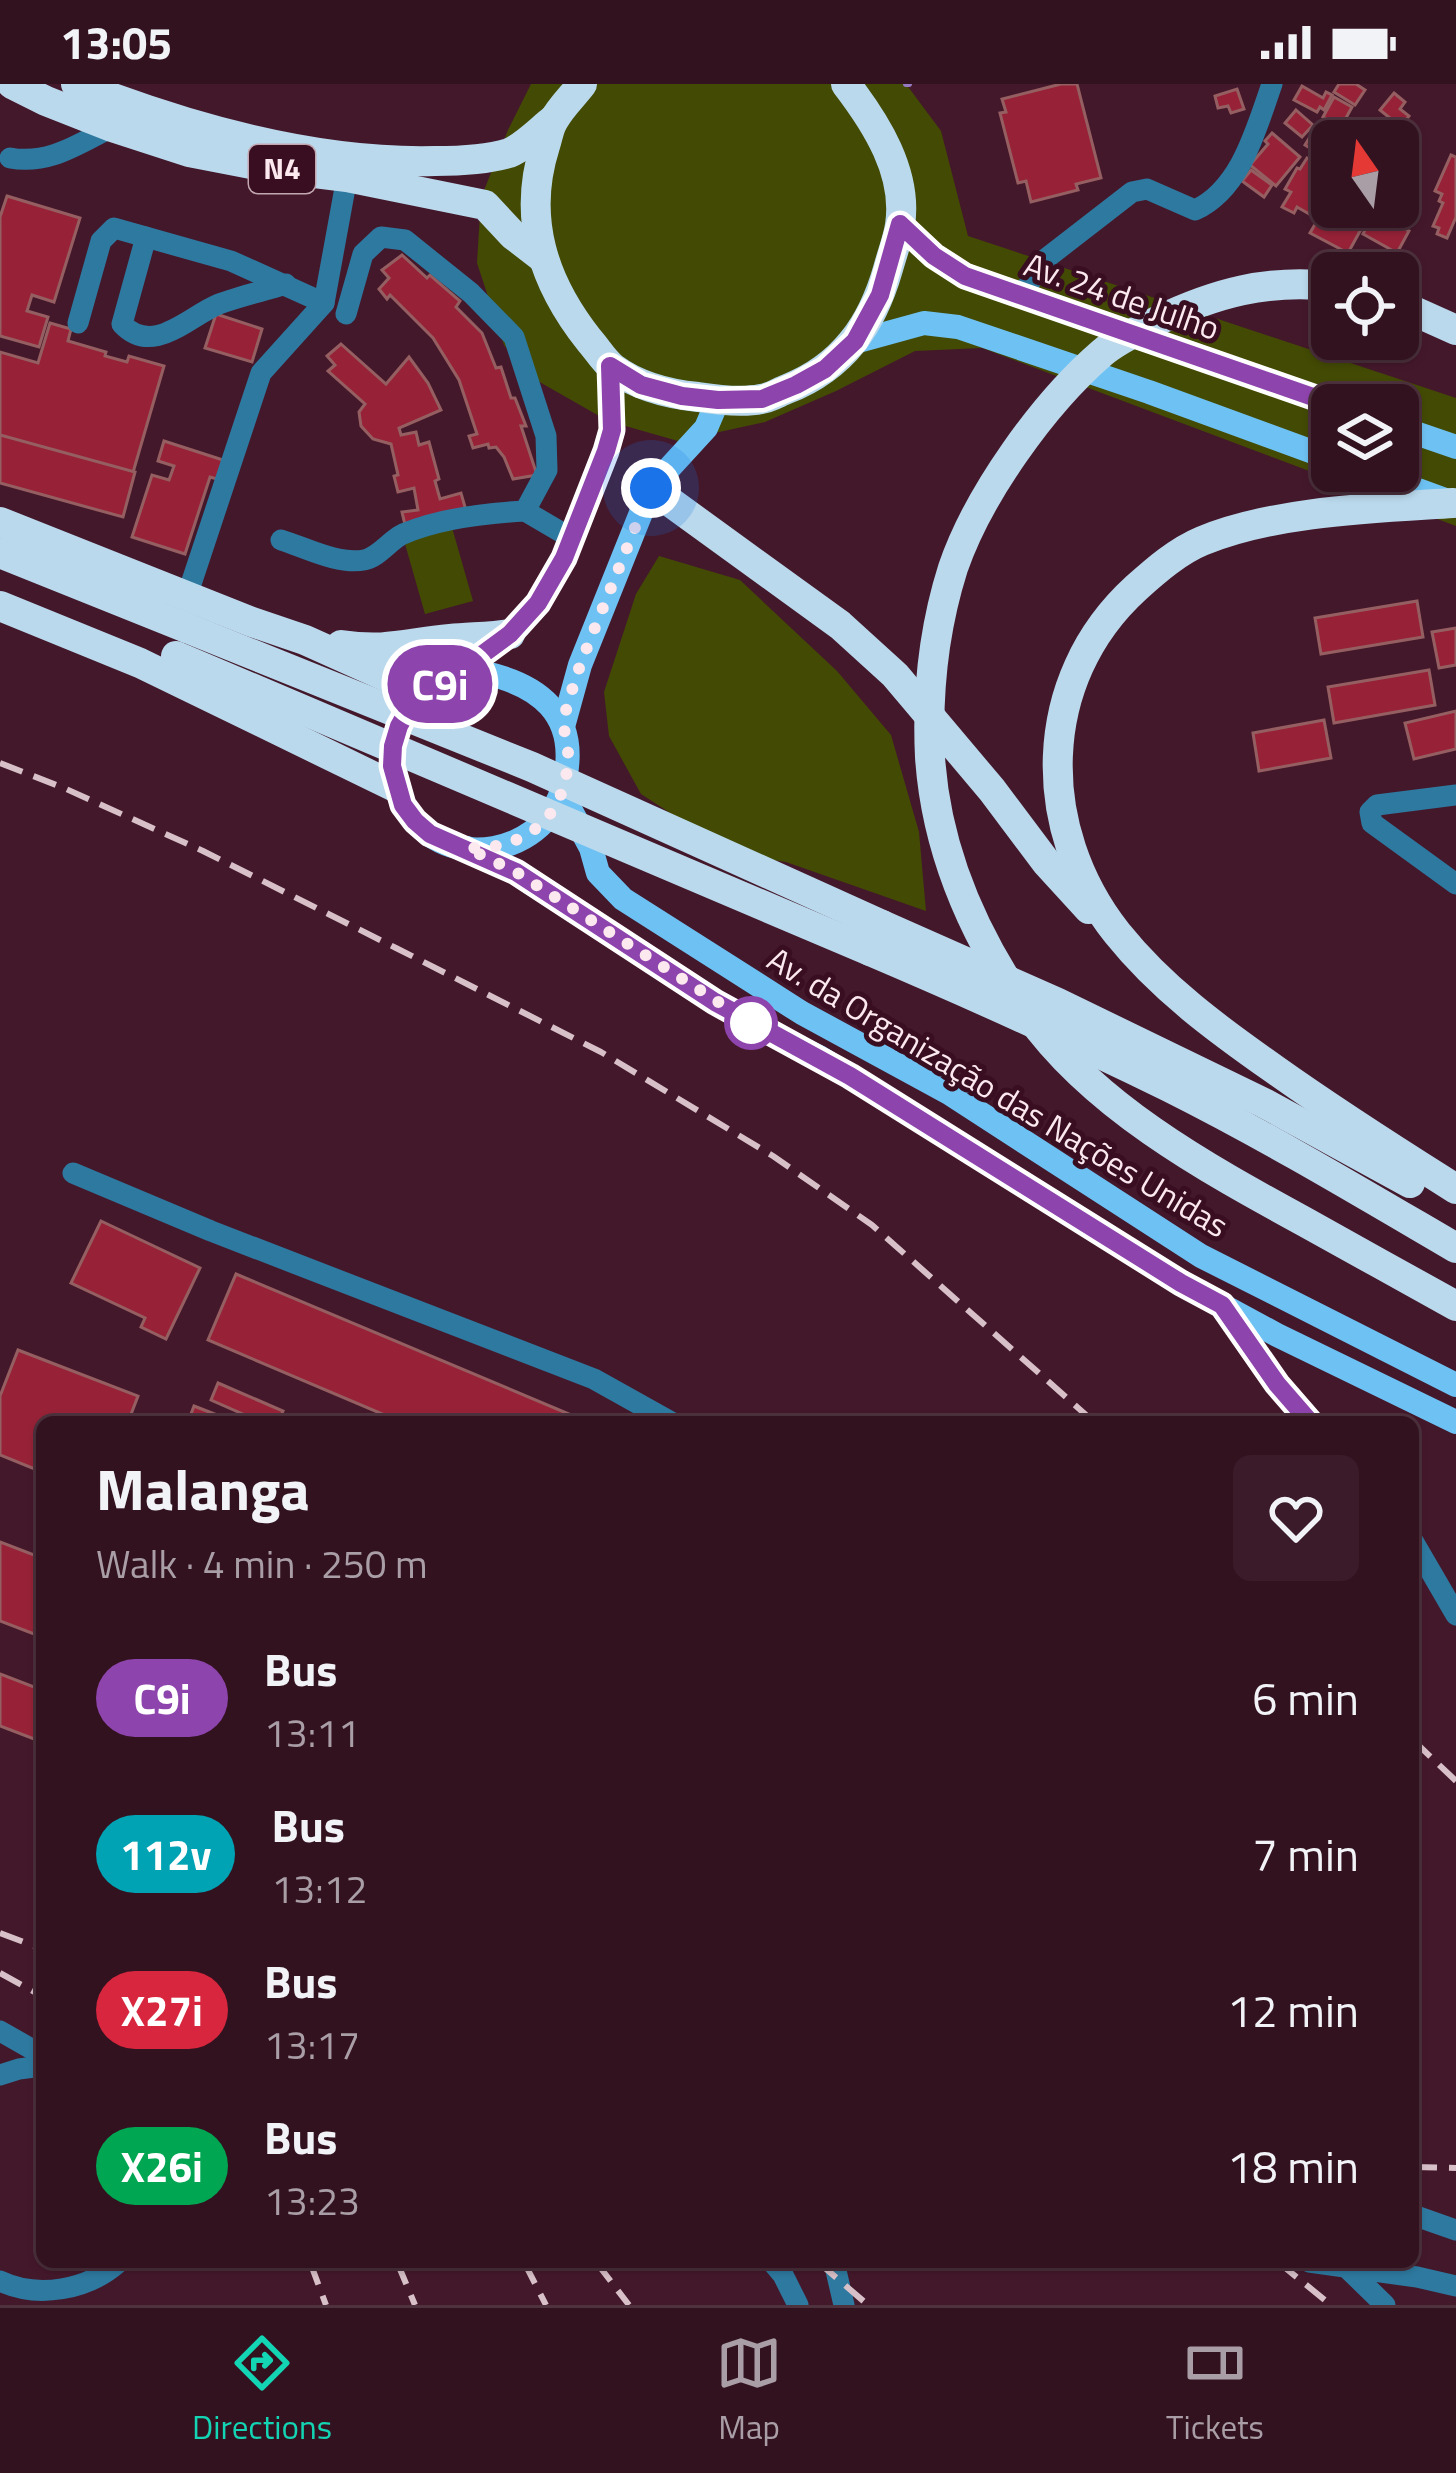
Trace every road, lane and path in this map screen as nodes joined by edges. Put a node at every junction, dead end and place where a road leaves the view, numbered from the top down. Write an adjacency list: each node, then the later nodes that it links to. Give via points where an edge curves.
1 (12, 84): 7 (highway, N4)
2 (76, 84): 6 (highway, N4, via 211,129 356,158 415,162 512,152)
3 (582, 84): 6 (highway)
4 (846, 84): 10 (highway, via 900,185)
5 (1272, 84): 15 (street, via 1229,185 1212,203 1196,211 1147,189 1132,192 1039,264)
6 (553, 120): 12 (highway, via 537,171)
7 (112, 127): 8 (street, via 52,158); 9 (highway, N4, via 189,152)
8 (10, 158)
9 (347, 177): 12 (highway, N4, via 485,205); 16 (street)
10 (900, 224): 15 (main road, Av. 24 de Julho, via 965,276); 21 (highway, via 880,295)
11 (146, 237): 13 (street); 13 (street, via 122,324 130,333 172,333 215,305); 19 (street, via 114,228 101,241)
12 (543, 258): 22 (highway, via 570,316)
13 (286, 284): 16 (street)
14 (1311, 284): 57 (highway, bridge, via 1208,297 1142,329 1103,352 1040,418 982,502 953,568 935,643 930,761 949,862 970,917 1027,1013 1064,1056 1121,1108 1229,1180)
15 (1024, 296): 23 (main road, Av. 24 de Julho)
16 (323, 303): 37 (street, via 262,373)
17 (1419, 313): 20 (highway)
18 (346, 314): 31 (street, via 363,254 381,237 405,240 514,337 546,436 547,470)
19 (78, 323)
20 (1456, 330)
21 (855, 341): 24 (highway, via 796,385 762,399); 27 (main road, via 924,323 958,327)
22 (610, 366): 24 (highway, via 641,385); 33 (main road, via 612,430)
23 (1311, 396)
24 (718, 400): 28 (main road, via 706,428)
25 (1419, 434): 26 (main road)
26 (1456, 447)
27 (1311, 451)
28 (651, 488): 44 (main road); 50 (highway, via 896,675 1046,862)
29 (1419, 490): 30 (main road)
30 (1454, 503): 50 (highway, via 1239,528 1198,542 1119,604 1075,675 1056,752 1064,828 1093,901)
31 (525, 511): 33 (street); 34 (street, via 398,536 365,560)
32 (0, 522): 37 (highway)
33 (571, 538): 39 (main road, via 538,603)
34 (280, 540)
35 (0, 554): 41 (highway)
36 (0, 585): 41 (highway)
37 (187, 596): 40 (highway)
38 (0, 606): 45 (highway, via 140,663)
39 (510, 634): 40 (highway, via 378,650); 42 (main road)
40 (305, 640): 43 (highway)
41 (181, 642): 51 (highway, bridge)
42 (453, 676): 43 (main road); 44 (main road, via 514,679)
43 (423, 693): 45 (main road, via 393,746)
44 (564, 723): 46 (main road)
45 (395, 787): 48 (main road, via 430,834)
46 (562, 794): 48 (main road, via 524,837); 58 (main road, Av. da Organização das Nações Unidas, via 598,873 623,899 802,1013 949,1093 1201,1256)
47 (1456, 795): 49 (street, via 1370,812 1372,823)
48 (467, 848): 56 (main road, Av. da Organização das Nações Unidas)
49 (1456, 884)
50 (1119, 935): 53 (highway, via 1207,1022)
51 (876, 938): 54 (highway, via 1058,1003); 55 (highway, via 986,1001 1173,1089)
52 (73, 1173): 59 (street, via 594,1379)
53 (1456, 1189)
54 (1456, 1209)
55 (1456, 1248)
56 (1222, 1305): 60 (street); 61 (main road, Av. da Organização das Nações Unidas)
57 (1456, 1306)
58 (1456, 1385)
59 (660, 1416)
60 (1305, 1416)
61 (1456, 1423)
62 (1419, 1551): 63 (street)
63 (1456, 1615)
64 (0, 2031): 65 (street)
65 (36, 2052)
66 (36, 2067): 67 (street)
67 (0, 2075)
68 (1419, 2217): 69 (street)
69 (1456, 2230)
70 (777, 2268): 78 (street)
71 (835, 2268): 79 (street)
72 (1347, 2268): 80 (street)
73 (1353, 2268): 76 (street)
74 (110, 2270): 75 (street, via 70,2288 39,2291); 77 (street)
75 (0, 2281)
76 (1456, 2287)
77 (80, 2305)
78 (798, 2305)
79 (844, 2305)
80 (1385, 2305)

